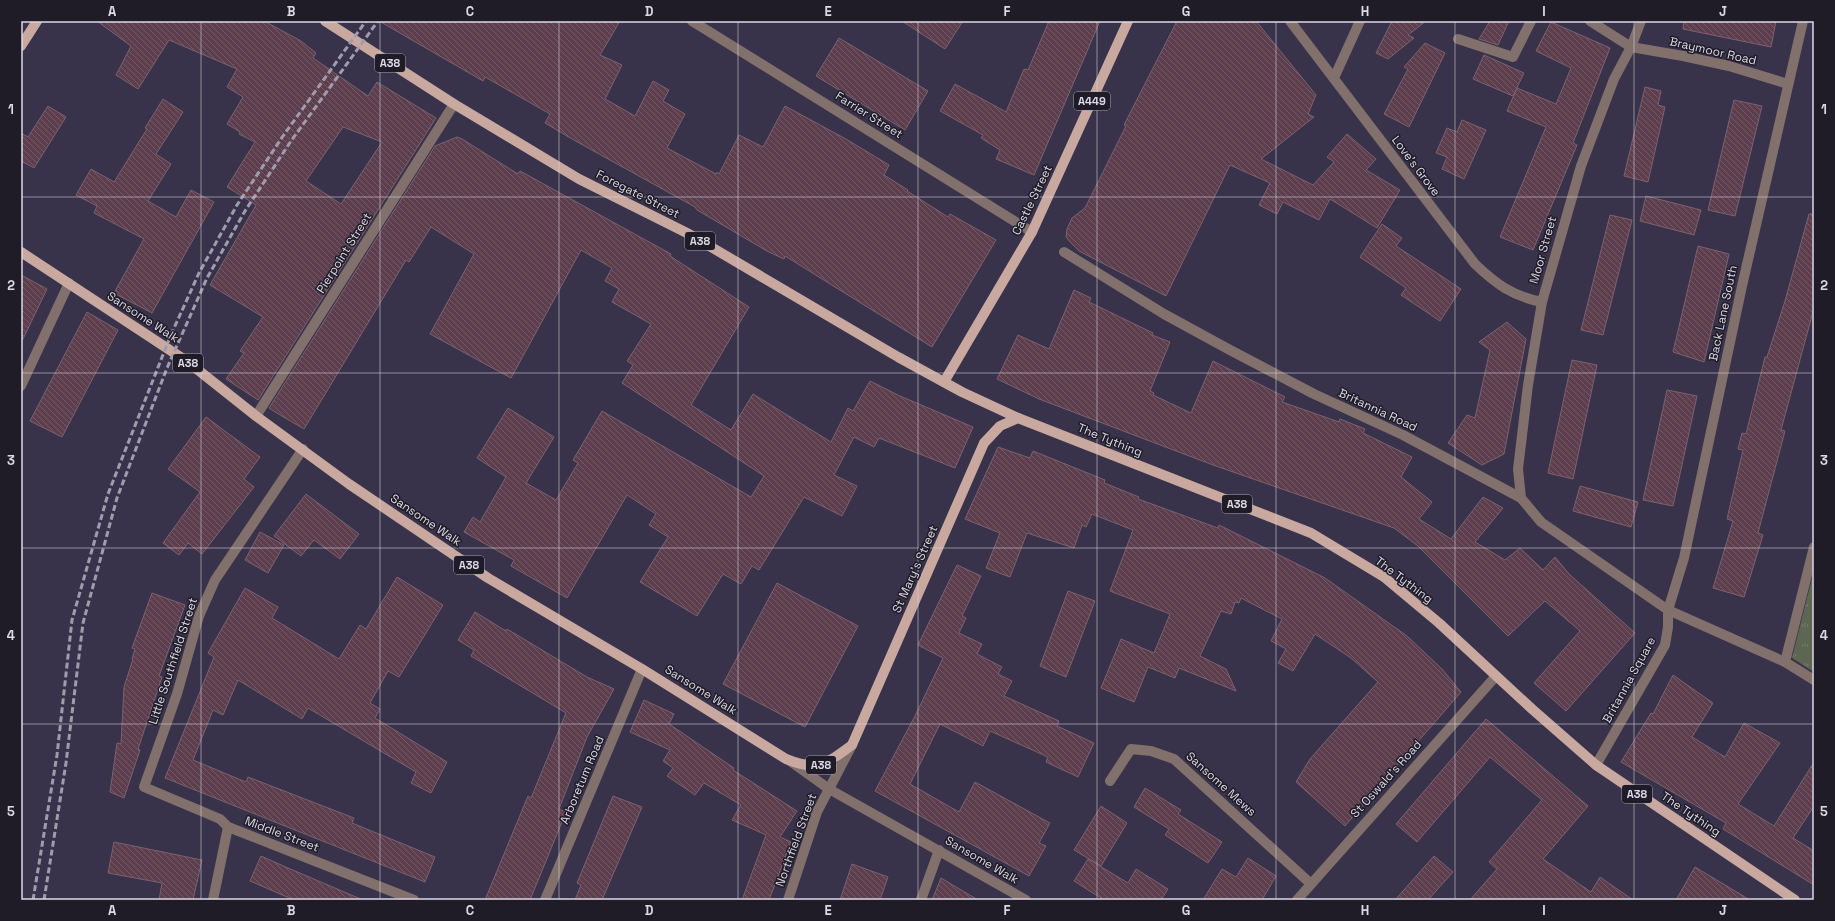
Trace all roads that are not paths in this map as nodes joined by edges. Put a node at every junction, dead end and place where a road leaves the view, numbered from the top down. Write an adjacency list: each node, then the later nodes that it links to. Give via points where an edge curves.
1 (37, 21): 12 (main road)
2 (325, 21): 16 (main road, Foregate Street / A38)
3 (692, 21): 17 (street, Farrier Street)
4 (1128, 21): 17 (main road, Castle Street / A449)
5 (1290, 21): 14 (street, Love's Grove)
6 (1360, 21): 14 (street)
7 (1531, 21): 11 (street, via 1513,57)
8 (1590, 21): 13 (street)
9 (1641, 21): 13 (street, Moor Street)
10 (1803, 21): 15 (street, Back Lane South)
11 (1458, 39)
12 (21, 46)
13 (1630, 47): 15 (street, Braymoor Road, via 1729,66); 21 (street, Moor Street, via 1614,79 1580,166)
14 (1334, 78): 21 (street, Love's Grove, via 1475,264 1503,288)
15 (1788, 84): 29 (street, Back Lane South, via 1684,558)
16 (454, 104): 22 (main road, Foregate Street / A38, via 579,179 689,234); 24 (street, Pierpoint Street)
17 (1032, 232): 22 (main road, Castle Street / A449)
18 (21, 252): 20 (main road, A38)
19 (1064, 252): 27 (street, Britannia Road, via 1164,314 1230,350 1314,394 1403,435)
20 (69, 283): 23 (street); 24 (main road, Sansome Walk / A38, via 100,306 188,362)
21 (1542, 302): 27 (street, Moor Street, via 1528,385 1518,469)
22 (944, 382): 25 (main road, The Tything / A38)
23 (21, 386)
24 (256, 416): 26 (main road, Sansome Walk / A38)
25 (1018, 418): 32 (main road, The Tything / A38, via 1311,532 1384,578 1439,623); 34 (main road, St Mary's Street, via 1000,426 984,442)
26 (303, 449): 31 (main road, Sansome Walk / A38, via 488,578); 38 (street, Little Southfield Street, via 215,580 199,616 177,694)
27 (1520, 498): 29 (street, Britannia Road, via 1541,522)
28 (1814, 546): 30 (street)
29 (1668, 610): 30 (street); 36 (street, Britannia Square, via 1665,645)
30 (1785, 662): 33 (street)
31 (642, 669): 35 (main road, Sansome Walk / A38); 46 (street, Arboretum Road)
32 (1496, 676): 36 (main road, The Tything / A38); 42 (street, St Oswald's Road)
33 (1814, 680)
34 (852, 745): 35 (main road, A38, via 822,765 803,766); 39 (street, Northfield Street)
35 (784, 757): 39 (street, Sansome Walk)
36 (1596, 765): 43 (main road, The Tything / A38)
37 (1110, 781): 42 (street, Sansome Mews, via 1131,750 1151,751 1174,759)
38 (144, 787): 40 (street, Middle Street, via 220,819)
39 (829, 789): 41 (street, Sansome Walk); 47 (street, Northfield Street, via 817,812)
40 (228, 827): 44 (street); 45 (street, Middle Street)
41 (939, 850): 48 (street); 49 (street, Sansome Walk)
42 (1311, 884): 50 (street, St Oswald's Road)
43 (1792, 898)
44 (213, 900)
45 (414, 900)
46 (545, 900)
47 (788, 900)
48 (921, 900)
49 (1026, 900)
50 (1297, 900)

